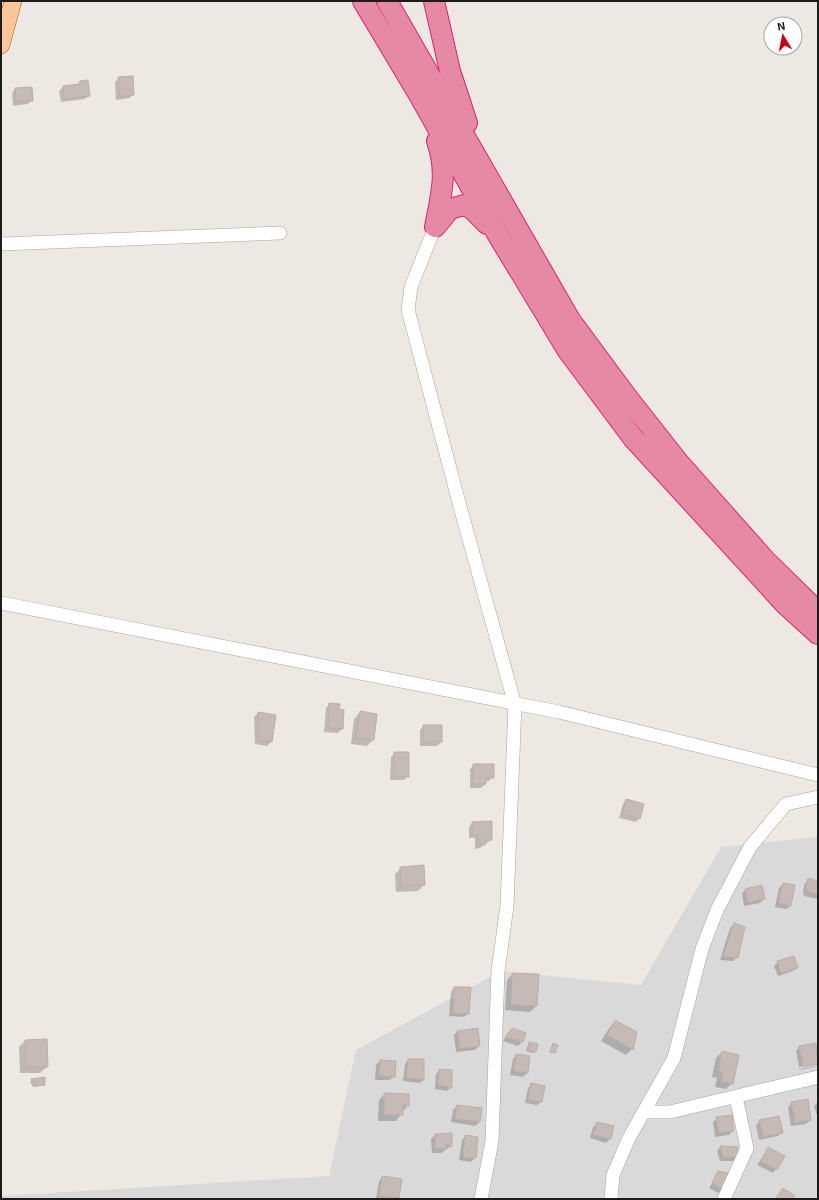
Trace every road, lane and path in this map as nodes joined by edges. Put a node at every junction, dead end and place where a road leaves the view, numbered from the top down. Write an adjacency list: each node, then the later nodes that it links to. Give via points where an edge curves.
1 (13, 1): 5 (main road)
2 (363, 1): 6 (highway)
3 (387, 1): 7 (highway)
4 (434, 1): 7 (highway, via 457,96)
5 (1, 44)
6 (418, 93): 8 (highway, via 442,153 444,178); 10 (highway)
7 (489, 177): 13 (highway, via 570,320 627,397 679,463 760,554)
8 (435, 227): 10 (highway, via 450,209 464,205 472,209); 15 (street, via 410,286 408,310)
9 (280, 233): 11 (street)
10 (499, 237): 14 (highway, via 568,351 633,438 785,604)
11 (1, 244)
12 (1, 603): 15 (street, via 435,687)
13 (818, 612)
14 (818, 634)
15 (515, 705): 16 (street, via 559,712); 21 (street, via 507,906 498,971 492,1141)
16 (818, 775)
17 (818, 797): 20 (street, via 786,804 750,847 717,910 702,949 674,1058)
18 (818, 1077): 19 (street)
19 (736, 1097): 20 (street, via 670,1112); 23 (street, via 747,1148)
20 (645, 1112): 22 (street, via 628,1138 613,1175)
21 (482, 1199)
22 (611, 1199)
23 (724, 1199)

